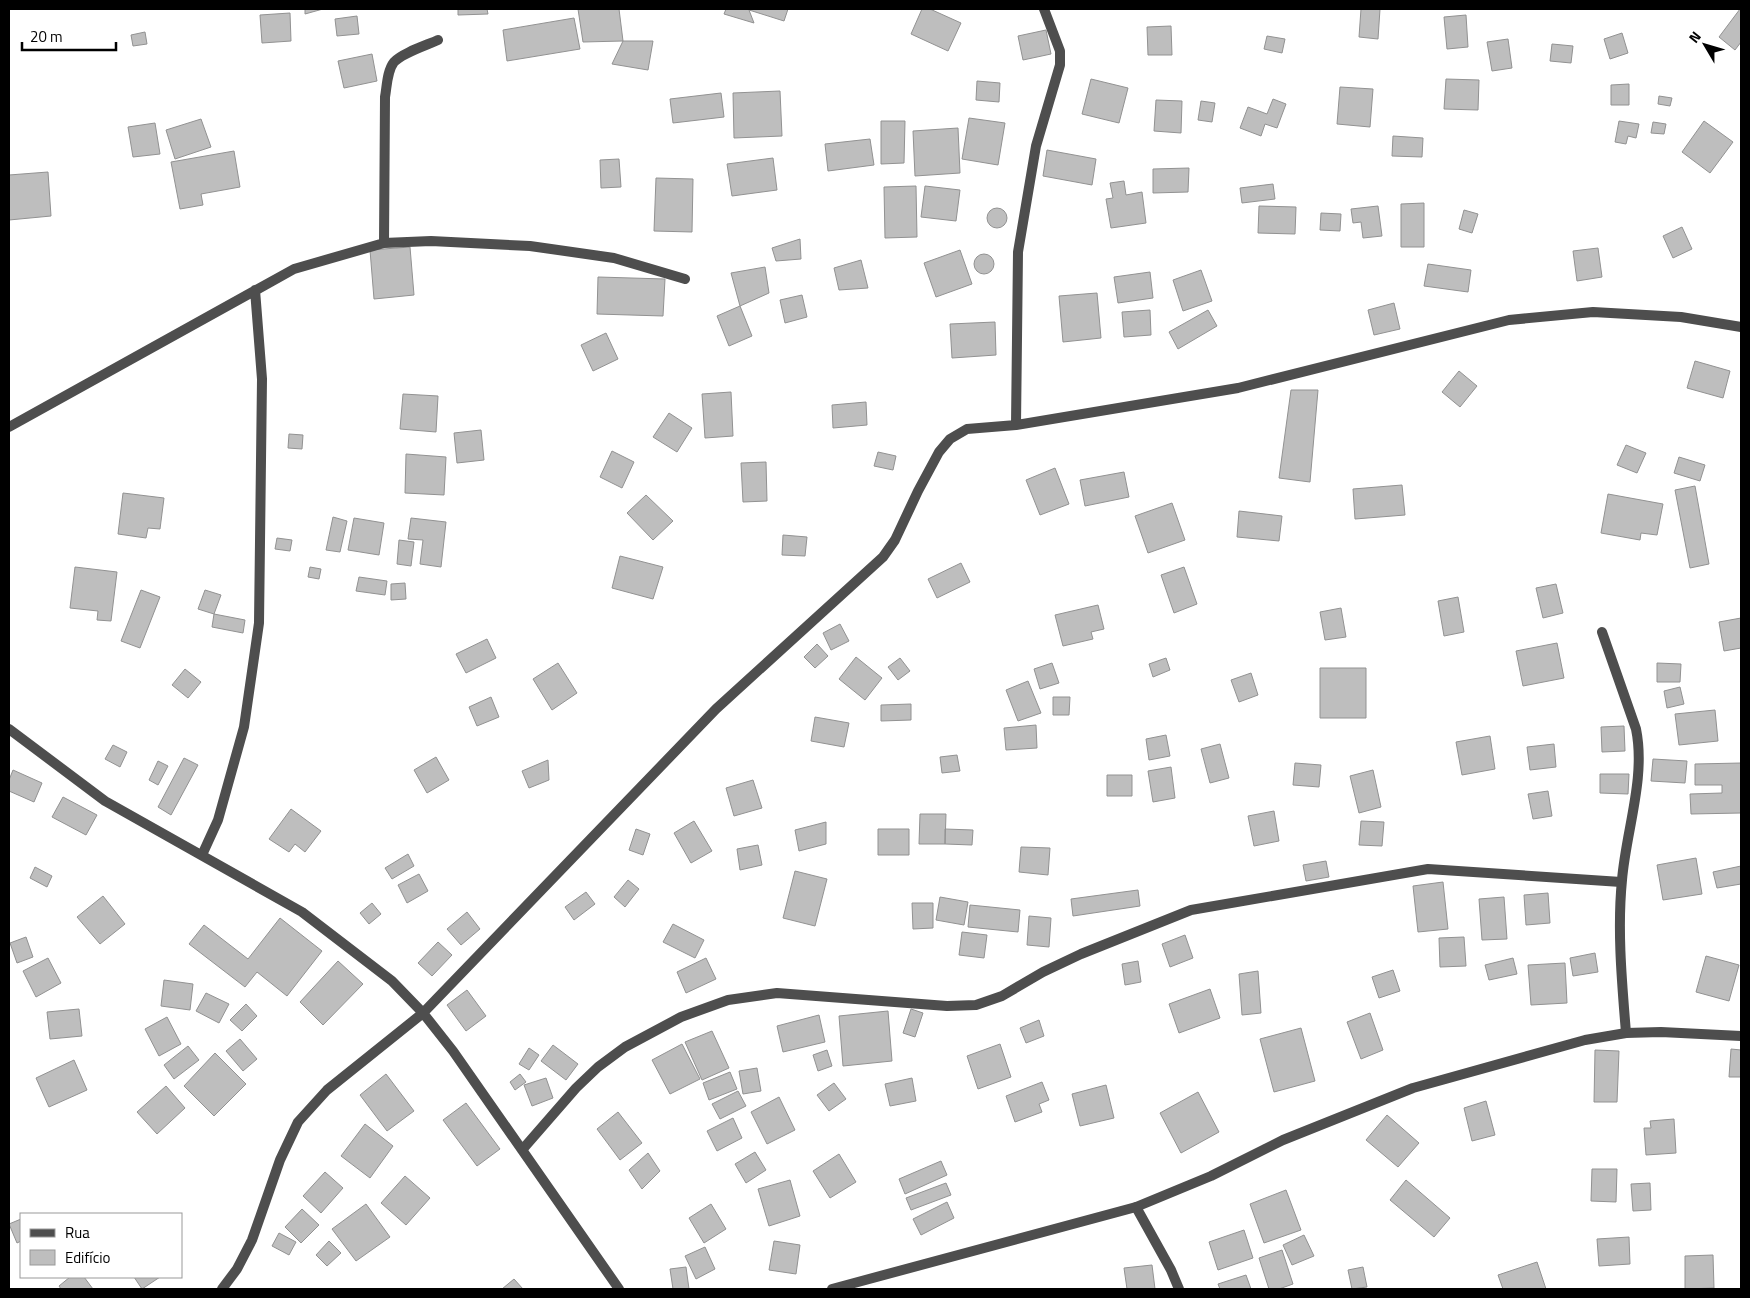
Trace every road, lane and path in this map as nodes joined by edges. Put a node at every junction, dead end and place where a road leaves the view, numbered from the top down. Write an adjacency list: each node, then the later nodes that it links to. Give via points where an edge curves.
1 (1044, 9): 7 (street, via 1060,51 1060,65 1036,146 1018,252)
2 (438, 40): 3 (street, via 395,62 388,78 385,97)
3 (384, 243): 4 (street, via 431,241 530,246 614,258); 5 (street, via 294,269)
4 (685, 279)
5 (255, 290): 8 (street); 11 (street, via 262,379 259,623 244,727 218,820)
6 (1741, 326): 7 (street, via 1681,316 1593,312 1509,320 1238,388)
7 (1016, 425): 13 (street, via 967,430 950,438 939,452 883,557 716,709)
8 (9, 427)
9 (1602, 632): 12 (street, via 1638,741 1636,790)
10 (9, 729): 11 (street, via 105,801)
11 (202, 855): 13 (street, via 302,912 392,981)
12 (1621, 882): 14 (street, via 1620,954); 16 (street, via 1428,869 1191,910 1081,954 1002,996 976,1004 947,1006 777,993 728,1000 681,1017 625,1047 576,1088)
13 (423, 1013): 16 (street); 18 (street, via 326,1090 298,1122 280,1160 252,1240)
14 (1626, 1033): 15 (street); 17 (street, via 1584,1040 1413,1088 1283,1140 1211,1176)
15 (1741, 1036)
16 (522, 1150): 19 (street)
17 (1136, 1207): 20 (street); 21 (street)
18 (222, 1289)
19 (619, 1289)
20 (832, 1289)
21 (1179, 1289)

